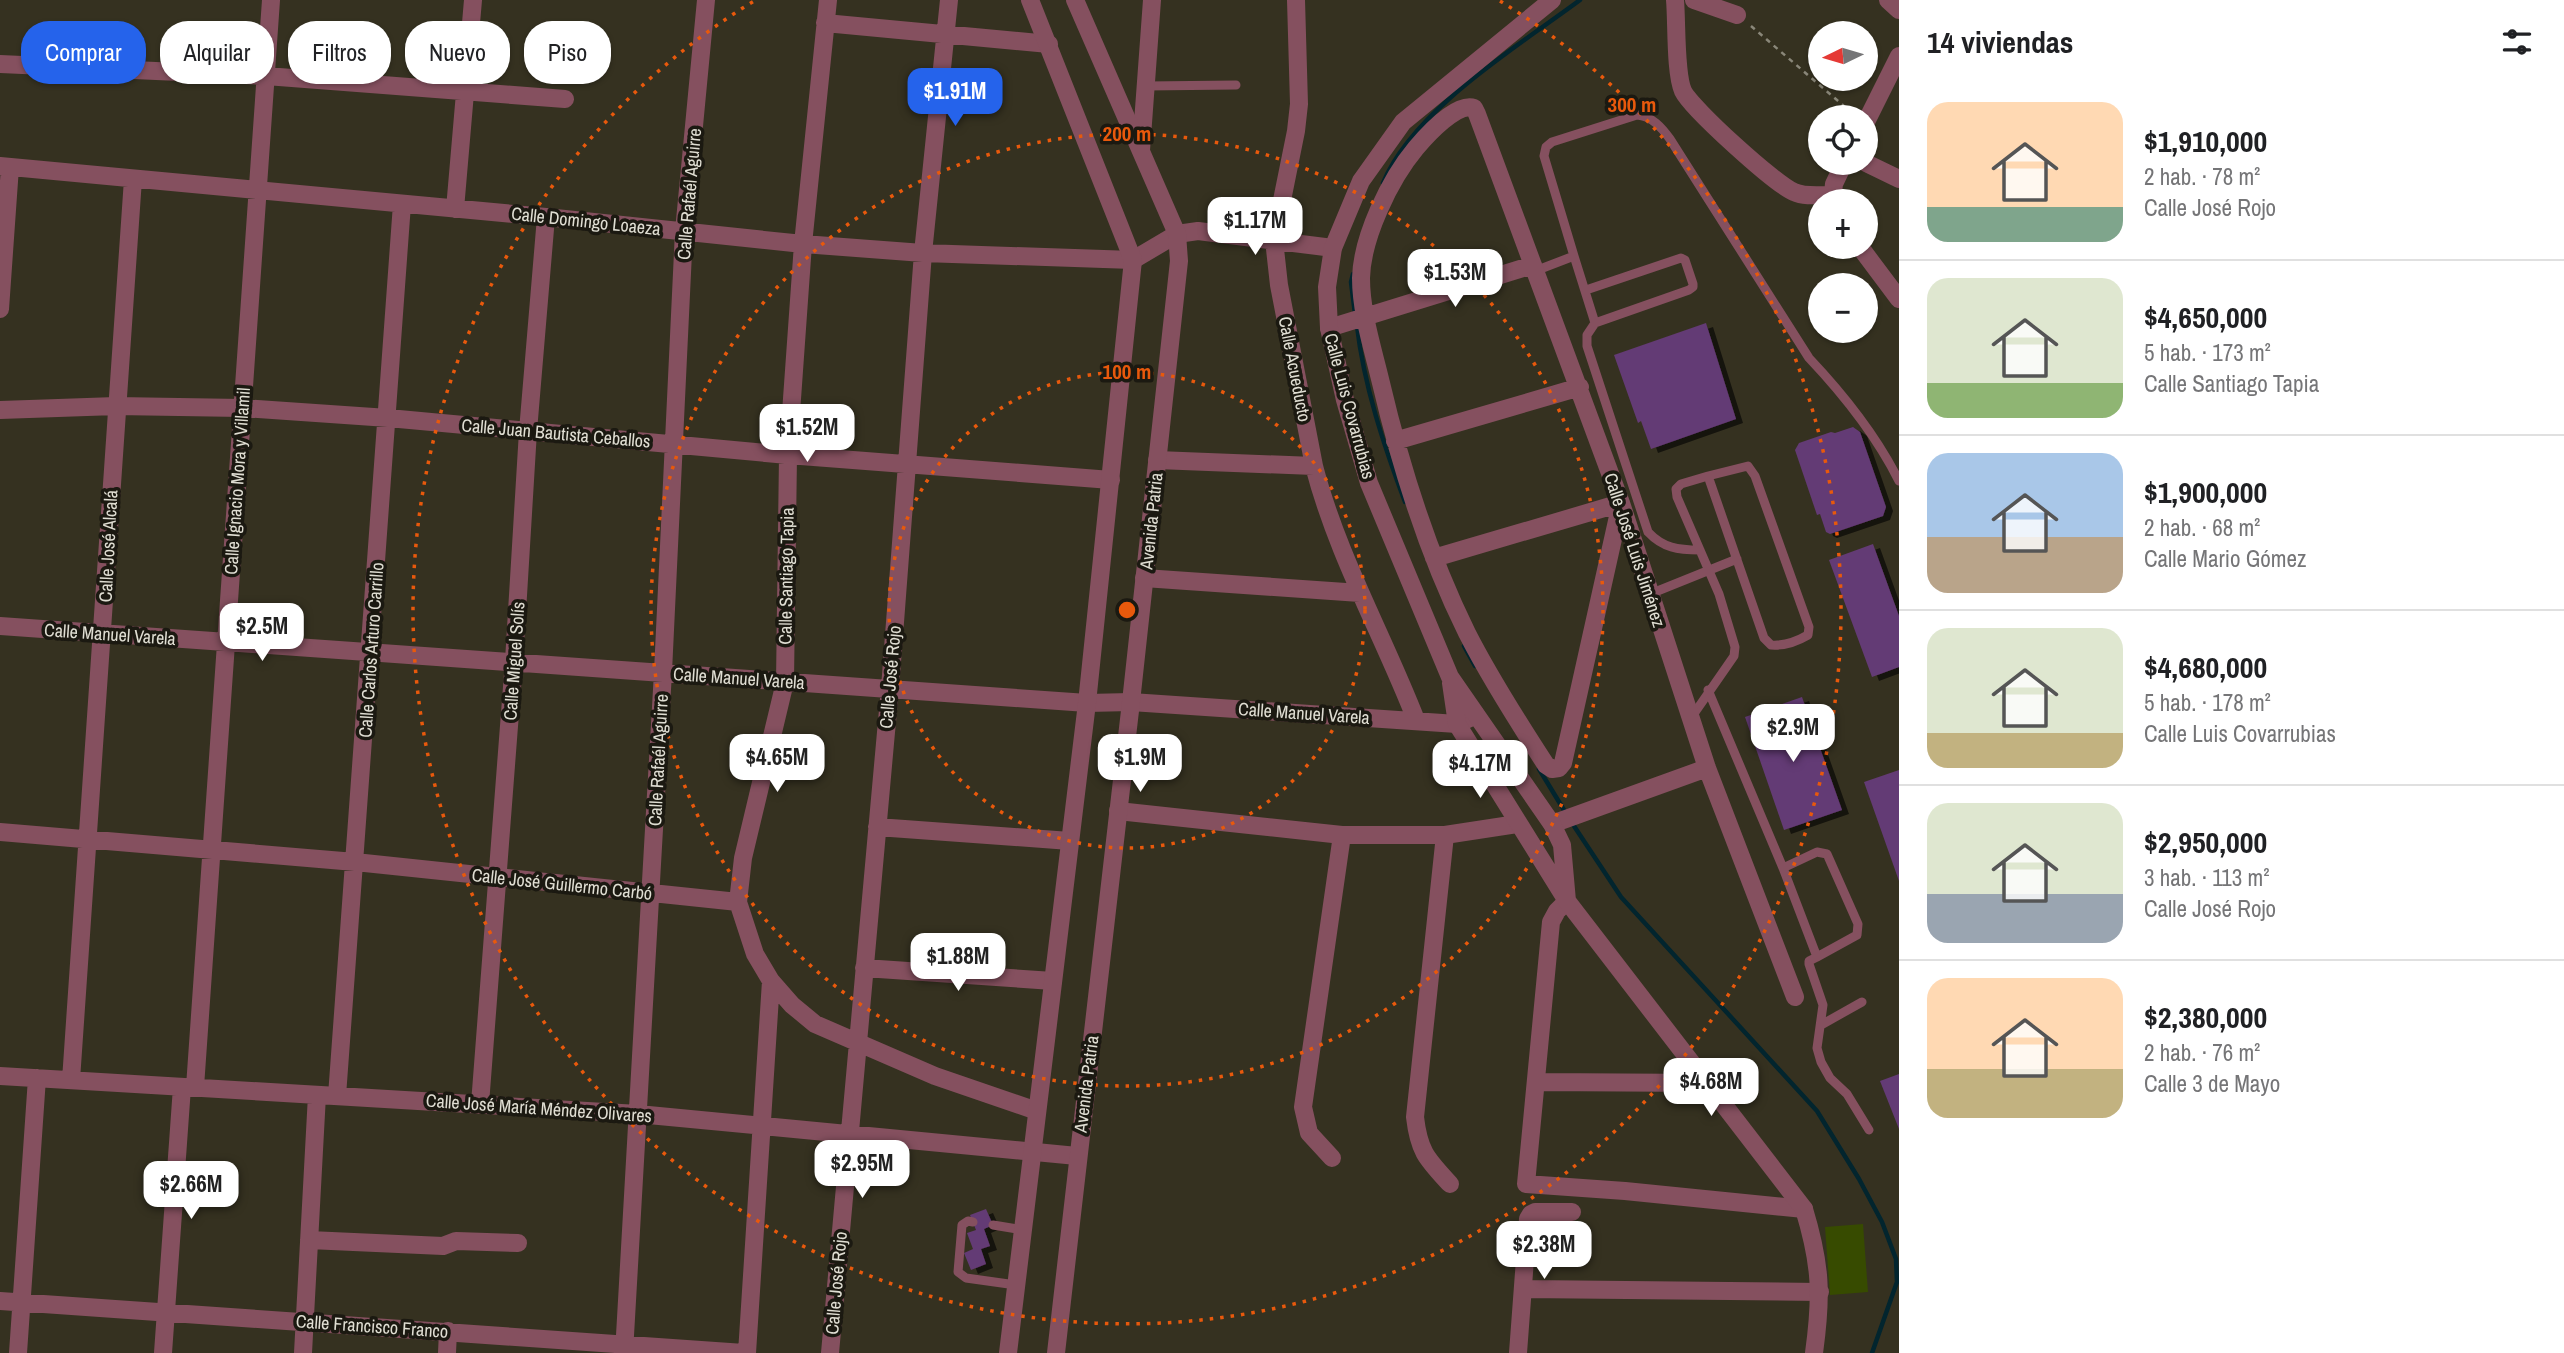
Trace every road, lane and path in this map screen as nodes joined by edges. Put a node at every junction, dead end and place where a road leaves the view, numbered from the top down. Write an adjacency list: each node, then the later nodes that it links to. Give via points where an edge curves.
1 (271, 0): 16 (street, Calle Ignacio Mora y Villamil)
2 (473, 0): 27 (street)
3 (702, 0): 41 (street, Calle Rafaél Aguirre)
4 (828, 0): 17 (street, Calle Santiago Tapia)
5 (949, 0): 18 (street, Calle José Rojo)
6 (1030, 0): 19 (street)
7 (1075, 0): 31 (street, Avenida Patria)
8 (1152, 0): 26 (street)
9 (1296, 0): 43 (street, Calle Acueducto, via 1299,104)
10 (1552, 0): 45 (street, Calle Luis Covarrubias, via 1403,122 1361,181)
11 (1675, 0): 37 (street, via 1684,92 1733,143 1786,188)
12 (1694, 0): 15 (street)
13 (1888, 0): 14 (street)
14 (1899, 10)
15 (1737, 15): 29 (path)
16 (270, 21)
17 (825, 23): 18 (street); 44 (street, Calle Santiago Tapia)
18 (946, 35): 19 (street); 46 (street, Calle José Rojo)
19 (1049, 44): 49 (street)
20 (1899, 56): 30 (street)
21 (0, 64): 22 (street)
22 (160, 71)
23 (274, 77): 27 (street)
24 (265, 84): 36 (street, Calle Ignacio Mora y Villamil)
25 (1236, 85): 26 (lane)
26 (1146, 86): 31 (street)
27 (465, 91): 28 (street); 39 (street)
28 (565, 99)
29 (1843, 105)
30 (1874, 105)
31 (1141, 150): 42 (street, Avenida Patria)
32 (5, 166): 34 (street, Calle Domingo Loaeza); 53 (street)
33 (1878, 169): 35 (street)
34 (133, 179): 36 (street, Calle Domingo Loaeza); 57 (street, Calle José Alcalá)
35 (1899, 179)
36 (258, 191): 38 (street, Calle Domingo Loaeza); 58 (street, Calle Ignacio Mora y Villamil)
37 (1808, 195)
38 (402, 204): 39 (street, Calle Domingo Loaeza); 60 (street, Calle Carlos Arturo Carrillo)
39 (455, 209): 40 (street, Calle Domingo Loaeza)
40 (546, 217): 41 (street, Calle Domingo Loaeza); 61 (street, Calle Miguel Solís)
41 (684, 232): 44 (street, Calle Domingo Loaeza); 63 (street, Calle Rafaél Aguirre)
42 (1177, 234): 43 (street, via 1198,231); 49 (street); 65 (street, Avenida Patria, via 1179,261)
43 (1274, 240): 45 (street); 67 (street, Calle Acueducto)
44 (803, 244): 46 (street, Calle Domingo Loaeza); 64 (street, Calle Santiago Tapia)
45 (1333, 248): 54 (street, Calle Luis Covarrubias, via 1327,287)
46 (923, 253): 49 (street, Calle Domingo Loaeza); 66 (street, Calle José Rojo)
47 (1574, 256): 50 (lane); 51 (lane); 70 (lane, via 1544,156 1546,147 1646,116 1664,130 1809,358 1885,453)
48 (1869, 259): 52 (street)
49 (1133, 260): 69 (street)
50 (1534, 268): 54 (street); 54 (street, Calle José Luis Jiménez, via 1477,114 1469,107 1457,111 1406,161 1368,238); 56 (street, Calle José Luis Jiménez)
51 (1586, 290): 55 (lane); 55 (lane, via 1681,258 1693,284 1691,289)
52 (1899, 299)
53 (0, 309)
54 (1349, 321): 62 (street); 85 (street, Calle Luis Covarrubias, via 1345,400 1369,484)
55 (1595, 323): 72 (lane, via 1587,335 1587,346 1648,532 1666,546)
56 (1580, 387): 62 (street); 71 (street, Calle José Luis Jiménez)
57 (116, 406): 58 (street, Calle Juan Bautista Ceballos); 59 (street, Calle Juan Bautista Ceballos); 80 (street, Calle José Alcalá)
58 (242, 408): 60 (street, Calle Juan Bautista Ceballos); 81 (street, Calle Ignacio Mora y Villamil)
59 (0, 410)
60 (388, 418): 61 (street, Calle Juan Bautista Ceballos); 82 (street, Calle Carlos Arturo Carrillo)
61 (528, 431): 63 (street, Calle Juan Bautista Ceballos); 83 (street, Calle Miguel Solís)
62 (1395, 441): 73 (street)
63 (675, 443): 64 (street, Calle Juan Bautista Ceballos); 84 (street, Calle Rafaél Aguirre)
64 (788, 455): 66 (street, Calle Juan Bautista Ceballos); 86 (street, Calle Santiago Tapia)
65 (1157, 460): 67 (street); 76 (street, Avenida Patria)
66 (907, 463): 69 (street, Calle Juan Bautista Ceballos); 87 (street, Calle José Rojo)
67 (1314, 466): 77 (street, Calle Acueducto, via 1332,527)
68 (1708, 476): 72 (lane, via 1676,489); 74 (lane); 74 (lane, via 1748,466 1755,476 1808,635 1781,645 1771,645 1764,638)
69 (1111, 480): 90 (street)
70 (1899, 481)
71 (1621, 503): 73 (street); 73 (street, via 1559,768 1546,765 1517,720 1468,634); 78 (street, Calle José Luis Jiménez)
72 (1700, 550): 75 (lane)
73 (1434, 558)
74 (1737, 559): 75 (lane)
75 (1710, 571): 78 (lane); 88 (lane, via 1735,647 1734,656)
76 (1144, 578): 77 (street); 89 (street, Avenida Patria)
77 (1360, 593): 93 (street, Calle Acueducto)
78 (1650, 594): 92 (street, Calle José Luis Jiménez)
79 (0, 626): 80 (street, Calle Manuel Varela)
80 (103, 634): 81 (street, Calle Manuel Varela); 103 (street, Calle José Alcalá)
81 (226, 642): 82 (street, Calle Manuel Varela); 105 (street, Calle Ignacio Mora y Villamil)
82 (370, 651): 83 (street, Calle Manuel Varela); 106 (street, Calle Carlos Arturo Carrillo)
83 (514, 661): 84 (street, Calle Manuel Varela); 108 (street, Calle Miguel Solís)
84 (663, 672): 86 (street, Calle Manuel Varela); 109 (street, Calle Rafaél Aguirre)
85 (1450, 677): 91 (street, Calle Luis Covarrubias); 94 (street, Calle Luis Covarrubias)
86 (785, 682): 87 (street, Calle Manuel Varela); 111 (street, Calle Santiago Tapia, via 743,858)
87 (890, 688): 90 (street, Calle Manuel Varela); 99 (street, Calle José Rojo)
88 (1708, 690): 92 (lane); 107 (lane)
89 (1131, 702): 90 (street, Calle Manuel Varela); 93 (street, Calle Manuel Varela); 96 (street, Avenida Patria)
90 (1087, 703): 104 (street)
91 (1476, 715): 94 (street, Calle Manuel Varela); 97 (street, Calle Luis Covarrubias)
92 (1691, 718): 95 (street, Calle José Luis Jiménez)
93 (1416, 720): 94 (street, Calle Manuel Varela)
94 (1457, 723): 98 (street, Calle Luis Covarrubias)
95 (1707, 768): 97 (street); 116 (street, Calle José Luis Jiménez)
96 (1118, 811): 101 (street); 135 (street, Avenida Patria)
97 (1557, 822): 110 (street, Calle Luis Covarrubias)
98 (1517, 824): 102 (street); 110 (street, Calle Luis Covarrubias)
99 (877, 827): 104 (street); 113 (street, Calle José Rojo)
100 (0, 832): 103 (street, Calle José Guillermo Carbó)
101 (1342, 835): 102 (street); 136 (street, via 1303,1107 1309,1133)
102 (1445, 835): 137 (street, via 1415,1117 1426,1157)
103 (88, 839): 105 (street, Calle José Guillermo Carbó); 122 (street, Calle José Alcalá)
104 (1070, 841): 115 (street)
105 (212, 850): 106 (street, Calle José Guillermo Carbó); 125 (street, Calle Ignacio Mora y Villamil)
106 (355, 862): 108 (street, Calle José Guillermo Carbó); 127 (street, Calle Carlos Arturo Carrillo)
107 (1783, 868): 112 (lane); 112 (lane, via 1817,852 1827,854 1858,924 1855,937)
108 (498, 878): 109 (street, Calle José Guillermo Carbó); 128 (street, Calle Miguel Solís)
109 (650, 893): 111 (street, Calle José Guillermo Carbó); 130 (street, Calle Rafaél Aguirre)
110 (1566, 901): 123 (street, via 1551,922); 124 (street, Calle Luis Covarrubias)
111 (738, 902): 114 (street, via 755,954)
112 (1817, 957): 118 (lane, via 1809,964 1823,1005)
113 (864, 968): 115 (street); 119 (street, Calle José Rojo)
114 (771, 981): 119 (street, via 815,1024); 131 (street)
115 (1053, 981): 129 (street)
116 (1795, 997)
117 (1862, 1002): 118 (lane)
118 (1821, 1025): 132 (lane, via 1817,1048 1821,1062)
119 (858, 1043): 129 (street, via 935,1076); 133 (street, Calle José Rojo)
120 (0, 1076): 121 (street, Calle José María Méndez Olivares)
121 (37, 1078): 122 (street, Calle José María Méndez Olivares); 149 (street)
122 (71, 1080): 125 (street, Calle José María Méndez Olivares)
123 (1537, 1082): 124 (street); 138 (street, via 1526,1185)
124 (1709, 1083): 138 (street, Calle Luis Covarrubias)
125 (188, 1087): 126 (street, Calle José María Méndez Olivares); 150 (street, Calle Ignacio Mora y Villamil)
126 (317, 1095): 127 (street, Calle José María Méndez Olivares); 143 (street)
127 (337, 1096): 128 (street, Calle José María Méndez Olivares)
128 (480, 1104): 130 (street, Calle José María Méndez Olivares)
129 (1037, 1111): 134 (street)
130 (638, 1114): 131 (street, Calle José María Méndez Olivares); 153 (street, Calle Rafaél Aguirre)
131 (762, 1126): 133 (street, Calle José María Méndez Olivares); 158 (street)
132 (1869, 1130)
133 (848, 1135): 134 (street, Calle José María Méndez Olivares); 159 (street, Calle José Rojo)
134 (1032, 1152): 135 (street, Calle José María Méndez Olivares); 142 (street)
135 (1077, 1156): 161 (street, Avenida Patria)
136 (1332, 1158)
137 (1450, 1184)
138 (1804, 1209): 147 (street, Calle Luis Covarrubias, via 1816,1248)
139 (1572, 1212): 146 (street, via 1531,1214)
140 (974, 1222): 145 (lane, via 962,1225 958,1272 966,1278)
141 (993, 1225): 142 (lane)
142 (1023, 1230): 145 (street)
143 (309, 1240): 144 (street, via 443,1246 456,1241); 151 (street)
144 (518, 1242)
145 (1016, 1284): 160 (street)
146 (1525, 1289): 147 (street); 162 (street)
147 (1820, 1292): 163 (street, Calle Luis Covarrubias)
148 (0, 1301): 149 (street, Calle Francisco Franco)
149 (21, 1302): 150 (street, Calle Francisco Franco); 154 (street)
150 (166, 1312): 151 (street, Calle Francisco Franco); 155 (street, Calle Ignacio Mora y Villamil)
151 (305, 1321): 152 (street, Calle Francisco Franco); 156 (street)
152 (448, 1331): 153 (street, Calle Francisco Franco); 157 (street)
153 (625, 1348): 158 (street, Calle Francisco Franco)
154 (19, 1353)
155 (163, 1353)
156 (303, 1353)
157 (447, 1353)
158 (746, 1353)
159 (830, 1353)
160 (1008, 1353)
161 (1056, 1353)
162 (1518, 1353)
163 (1814, 1353)

